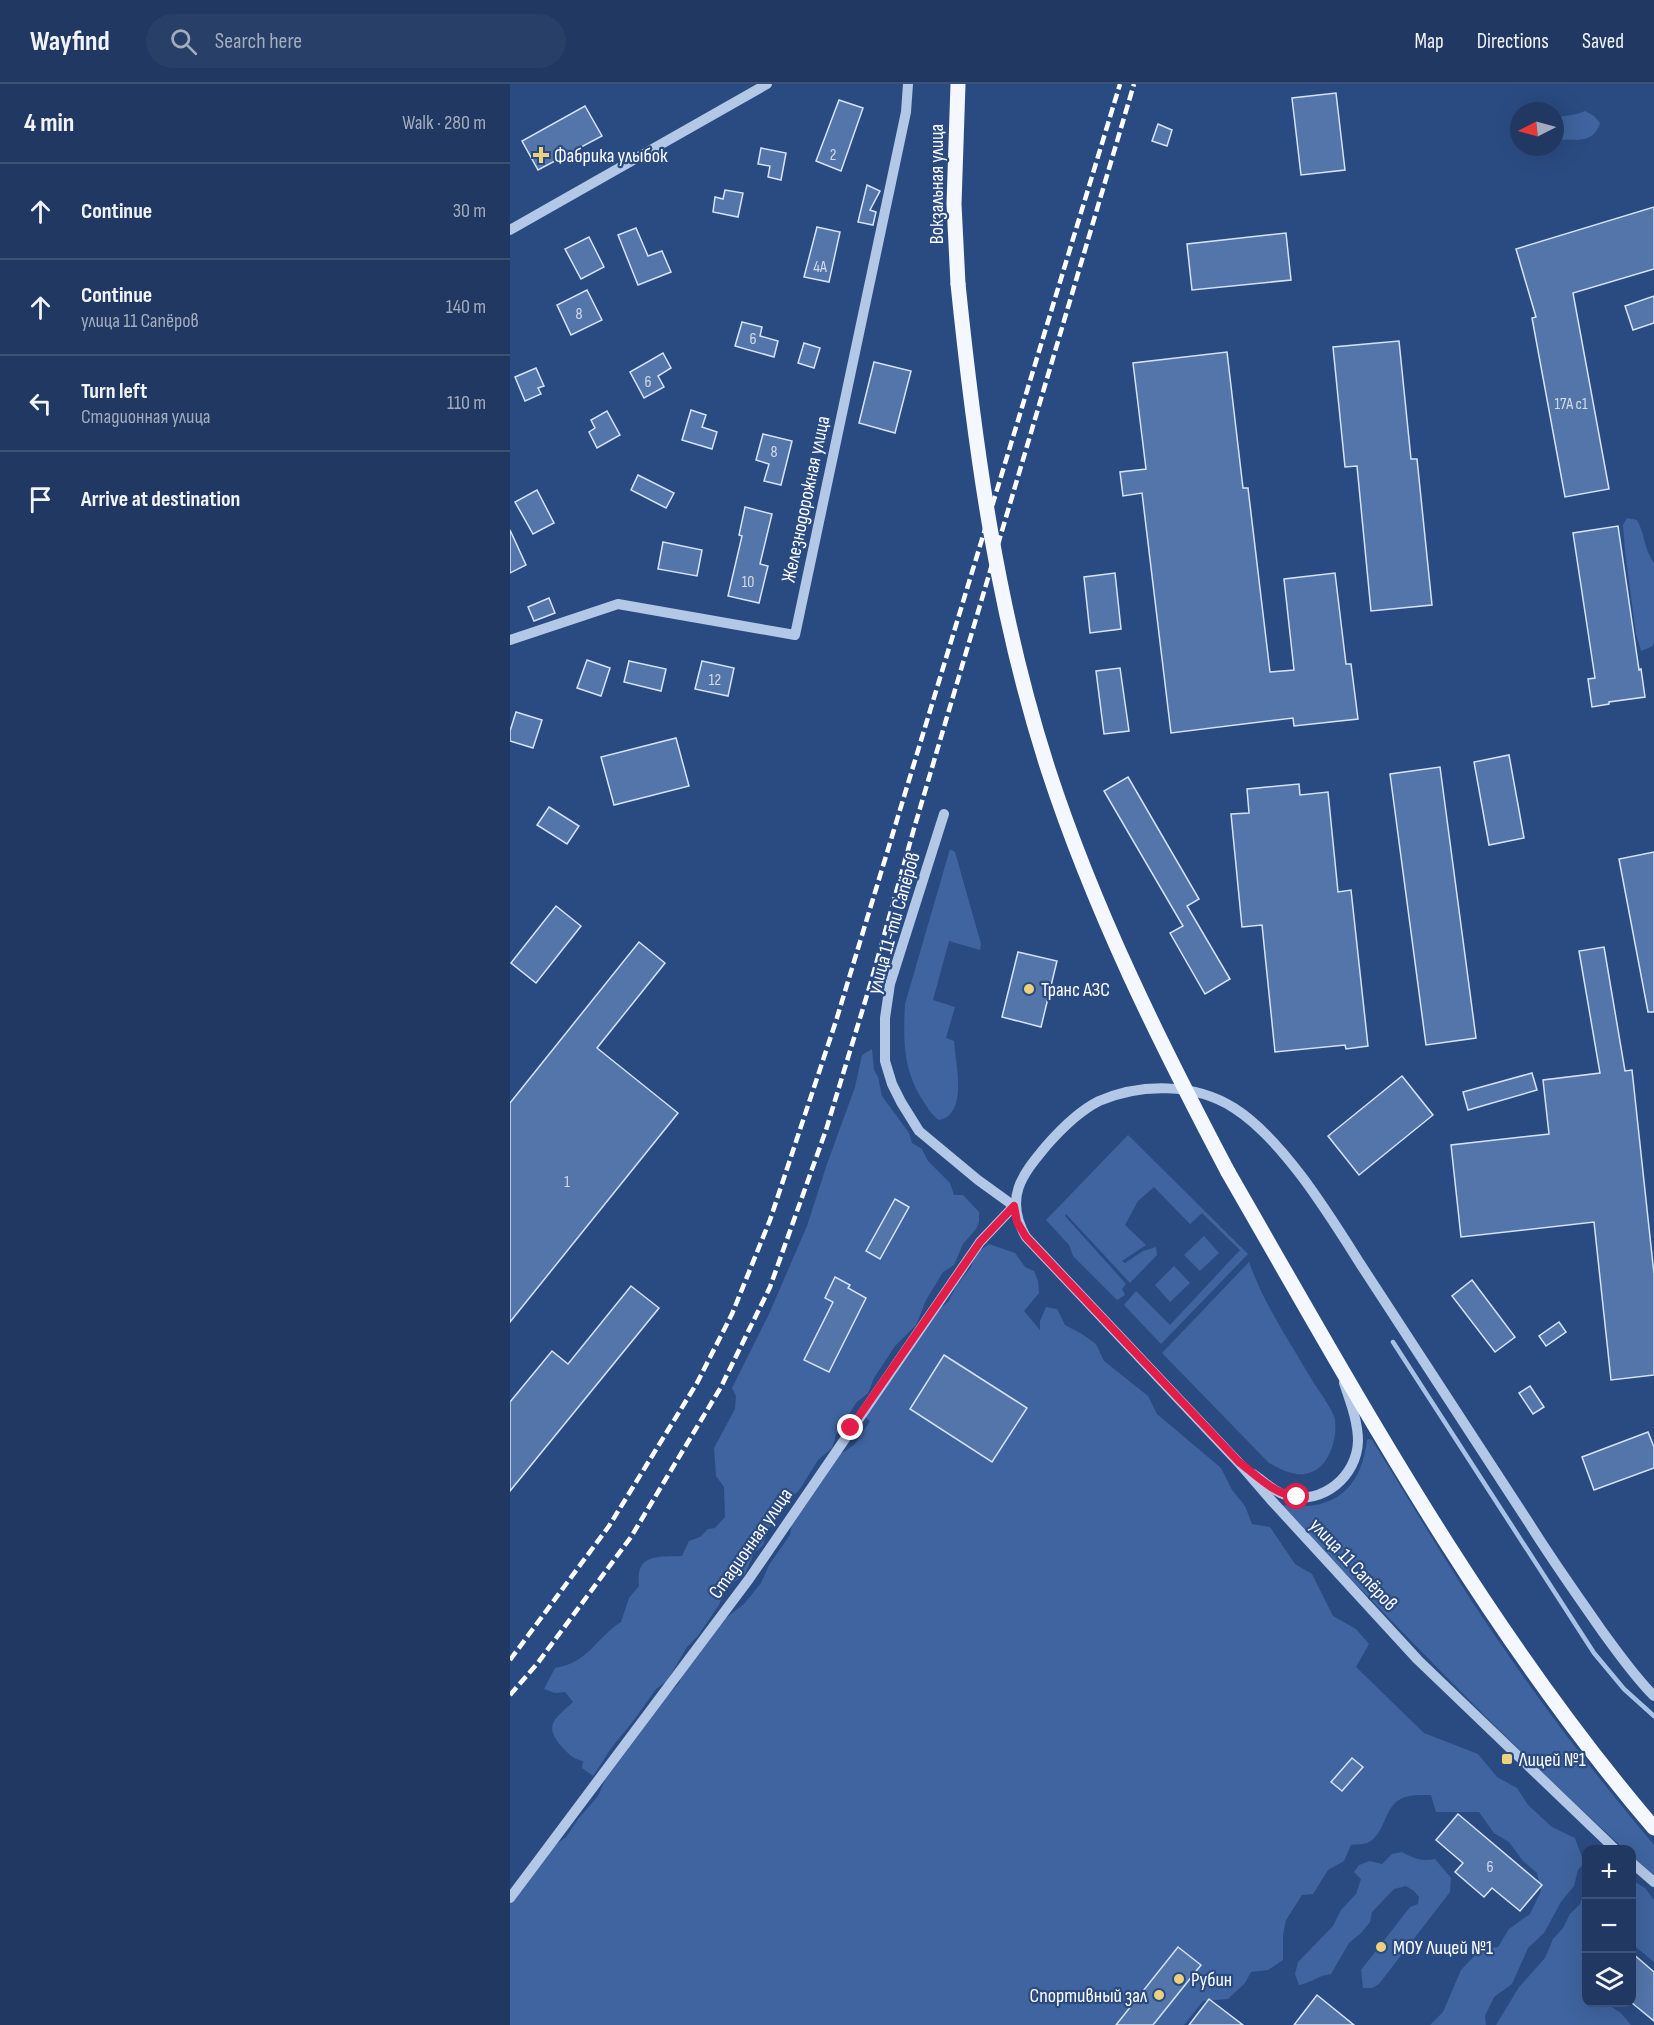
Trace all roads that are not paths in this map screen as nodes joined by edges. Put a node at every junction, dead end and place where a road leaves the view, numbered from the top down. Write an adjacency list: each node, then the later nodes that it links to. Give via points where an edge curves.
1 (768, 84): 4 (street)
2 (909, 84): 5 (street, Железнодорожная улица, via 795,635 618,604)
3 (958, 84): 8 (main road, Вокзальная улица, bridge, via 954,204 958,284 978,458 996,566 1048,769 1092,887 1174,1070 1228,1173)
4 (510, 230)
5 (510, 640)
6 (944, 814): 7 (street, улица 11-ти Сапёров, via 890,984 885,1061 897,1093 919,1131)
7 (1014, 1206): 9 (street, улица 11 Сапёров, via 1026,1237); 10 (street, via 1017,1190 1028,1170 1055,1136 1097,1102 1154,1088 1180,1088 1233,1107 1255,1124 1293,1166 1565,1579 1637,1680); 15 (street, Стадионная улица, via 980,1242 749,1579)
8 (1333, 1354): 9 (street, via 1357,1434 1356,1454 1345,1478 1317,1494 1287,1496); 11 (main road, Вокзальная улица, via 1479,1595 1563,1714)
9 (1239, 1462): 12 (street, улица 11 Сапёров, via 1418,1660)
10 (1654, 1696)
11 (1654, 1828)
12 (1611, 1845)
13 (1636, 1866): 14 (street)
14 (1654, 1882)
15 (510, 1898)

